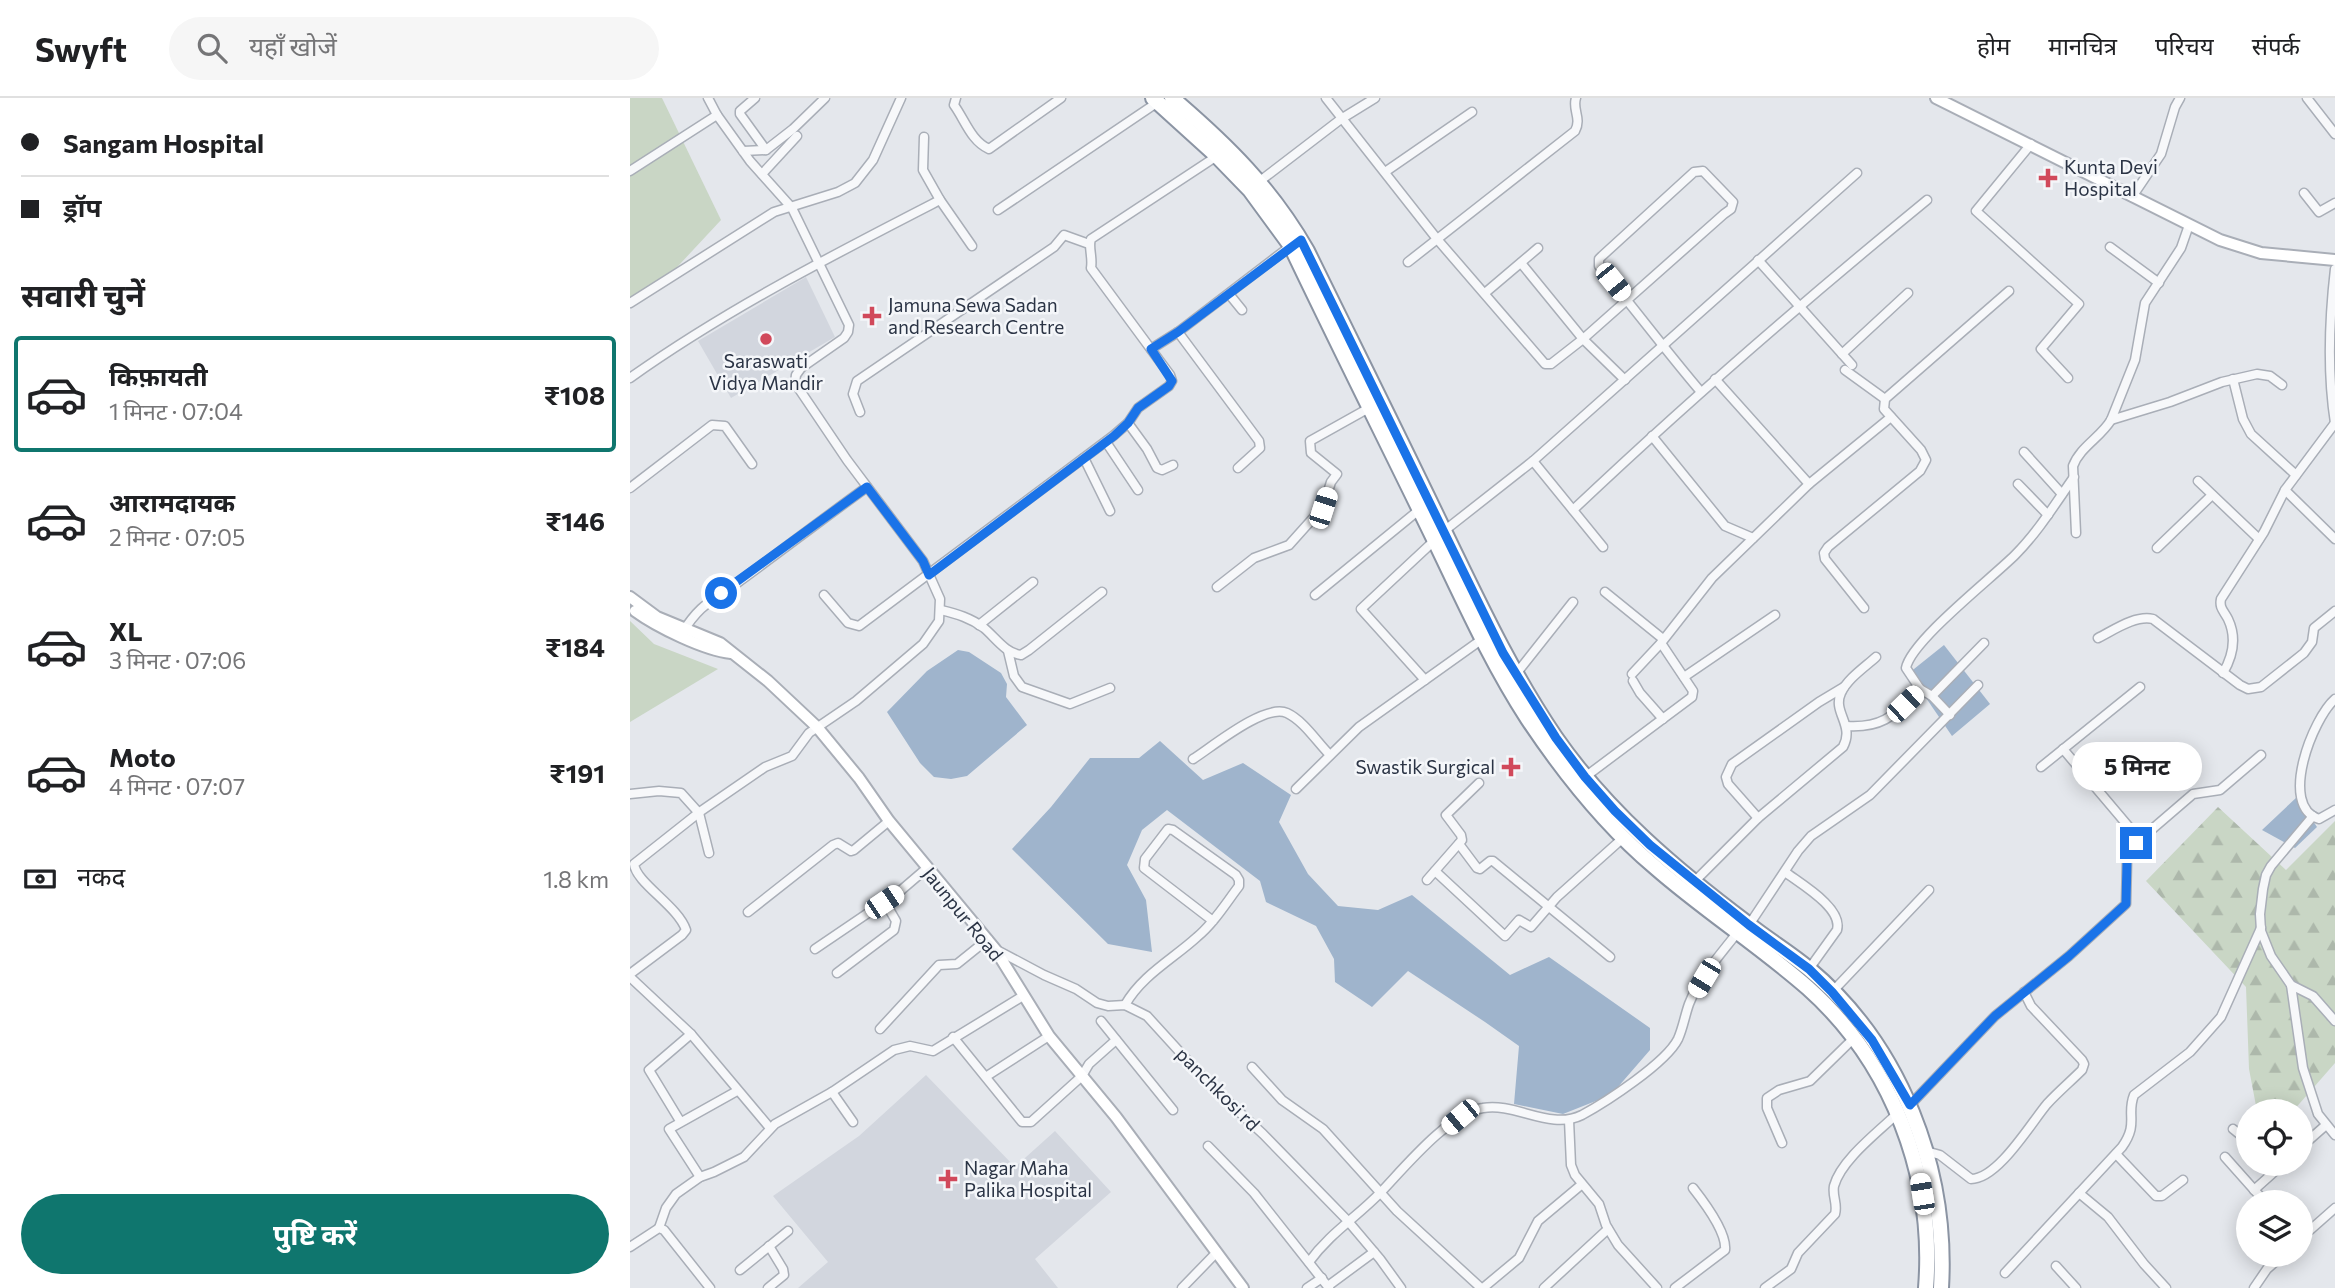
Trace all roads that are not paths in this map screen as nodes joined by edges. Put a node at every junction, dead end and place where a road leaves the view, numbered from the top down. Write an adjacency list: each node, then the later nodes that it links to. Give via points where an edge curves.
1 (708, 98): 15 (street)
2 (755, 98): 21 (street, via 740,114)
3 (825, 98): 21 (street)
4 (901, 98): 34 (street, via 873,160 855,184)
5 (956, 98): 6 (street, via 954,105 970,132 989,149)
6 (1060, 98)
7 (1326, 98): 16 (street)
8 (1375, 98): 16 (street)
9 (1576, 98): 37 (street, via 1579,119 1575,131)
10 (1936, 98): 20 (street)
11 (2180, 98): 30 (street, via 2161,154)
12 (2307, 98): 17 (street)
13 (1161, 99): 23 (highway); 28 (highway, via 1227,145); 35 (street)
14 (1472, 112): 25 (street)
15 (717, 115): 22 (street); 24 (street)
16 (1342, 119): 25 (street); 28 (street)
17 (2335, 134)
18 (797, 136): 27 (street)
19 (924, 137): 31 (street, via 923,170)
20 (2031, 144): 30 (street); 65 (street, via 1976,211 2079,304 2041,349)
21 (766, 150): 22 (street)
22 (743, 151): 27 (street)
23 (1217, 156): 38 (street); 39 (highway)
24 (630, 171)
25 (1385, 172): 37 (street)
26 (1857, 173): 43 (street)
27 (762, 174): 34 (street)
28 (1260, 181): 39 (highway)
29 (2304, 193): 33 (street, via 2319,212)
30 (2132, 197): 36 (street)
31 (940, 200): 40 (street); 45 (street)
32 (1927, 200): 56 (street)
33 (2335, 203)
34 (792, 208): 45 (street); 55 (street, via 774,212)
35 (999, 210)
36 (2189, 225): 44 (street, via 2261,253); 49 (street)
37 (1437, 239): 46 (street); 51 (street)
38 (1089, 243): 61 (street, via 1091,268); 73 (street, via 1064,235 1054,247 857,381 853,394)
39 (1296, 243): 53 (street); 72 (highway); 102 (highway)
40 (972, 246)
41 (2110, 247): 49 (street)
42 (1538, 248): 47 (street)
43 (1758, 260): 56 (street); 60 (street)
44 (2335, 260)
45 (819, 262): 64 (street); 91 (street, via 849,325 848,332 801,368 795,383)
46 (1408, 262)
47 (1521, 263): 51 (street); 59 (street)
48 (2335, 269): 63 (street, via 2330,311)
49 (2159, 283): 75 (street, via 2145,303 2137,353)
50 (2008, 291): 71 (street)
51 (1485, 293): 59 (street, via 1545,364)
52 (1908, 293): 62 (street)
53 (1229, 294): 57 (street); 58 (street)
54 (1626, 299): 54 (street, via 1599,266 1599,259 1694,172 1703,171 1732,202 1731,209); 59 (street); 60 (street)
55 (630, 303)
56 (1798, 305): 62 (street); 66 (street)
57 (1242, 310)
58 (1178, 332): 61 (street); 85 (street, via 1259,441 1255,455)
59 (1583, 339): 68 (street)
60 (1663, 347): 68 (street); 70 (street)
61 (1151, 349): 76 (street, via 1172,381 1138,408)
62 (1842, 354): 71 (street, via 1849,368)
63 (2332, 376): 77 (street)
64 (630, 378)
65 (2068, 378)
66 (1715, 379): 70 (street); 89 (street)
67 (2233, 379): 69 (street, via 2263,374); 75 (street); 86 (street, via 2250,434)
68 (1625, 380): 82 (street)
69 (2282, 385)
70 (1701, 392): 78 (street)
71 (1885, 399): 74 (street, via 1884,409)
72 (1369, 408): 97 (highway); 110 (street, via 1310,441 1311,453 1337,474 1323,508 1289,545 1254,558)
73 (860, 412)
74 (1891, 417): 89 (street); 118 (street, via 1924,455 1924,466 1824,553)
75 (2111, 420): 87 (street, via 2076,457)
76 (1128, 423): 79 (street); 84 (street, via 1157,468)
77 (2335, 423): 86 (street)
78 (1652, 436): 98 (street); 103 (street, via 1724,526)
79 (1106, 442): 81 (street); 93 (street)
80 (2024, 452): 95 (street)
81 (1084, 458): 99 (street); 108 (street)
82 (1533, 461): 98 (street); 102 (street)
83 (752, 464): 92 (street, via 725,426 712,425)
84 (1173, 465)
85 (1238, 468)
86 (2296, 475): 94 (street)
87 (2074, 477): 95 (street); 101 (street)
88 (2197, 481): 96 (street)
89 (1809, 484): 103 (street)
90 (2018, 484): 100 (street)
91 (867, 487): 108 (street); 123 (street, via 706,603)
92 (630, 488)
93 (1138, 490)
94 (2285, 490): 104 (street); 105 (street)
95 (2062, 494): 100 (street)
96 (2212, 495): 105 (street); 107 (street)
97 (1419, 510): 102 (highway); 114 (street)
98 (1573, 510): 106 (street)
99 (1110, 511)
100 (2048, 515): 138 (street, via 2014,556 1910,655 1906,668)
101 (2076, 533)
102 (1439, 536): 125 (highway); 131 (highway); 133 (street, via 1361,609)
103 (1754, 538): 126 (street, via 1712,578)
104 (2335, 539)
105 (2259, 540): 130 (street, via 2221,599 2233,648)
106 (1603, 547)
107 (2157, 548)
108 (929, 575): 113 (street, via 859,626 848,623); 119 (street)
109 (1033, 582): 122 (street)
110 (1217, 587)
111 (1102, 592): 128 (street, via 1029,650 1021,655)
112 (1605, 592): 126 (street)
113 (824, 594)
114 (1315, 594)
115 (630, 597): 123 (street)
116 (1573, 602): 131 (street)
117 (630, 607): 123 (street, via 656,625)
118 (1864, 608)
119 (941, 611): 122 (street); 144 (street, via 923,644 856,701)
120 (2335, 611): 130 (street, via 2314,628 2304,653 2261,687 2248,689)
121 (1776, 615): 132 (street)
122 (979, 625): 128 (street)
123 (683, 632): 144 (street, Jaunpur Road, via 715,650 731,653)
124 (2098, 638): 130 (street, via 2146,618)
125 (1481, 640): 133 (street); 159 (highway, via 1528,719 1578,789)
126 (1662, 641): 132 (street); 142 (street, via 1633,678 1640,694)
127 (1984, 643): 139 (street)
128 (1008, 651): 137 (street, via 1017,683 1033,691 1070,704)
129 (1876, 657): 135 (street)
130 (2223, 673)
131 (1515, 675): 150 (highway)
132 (1684, 677): 142 (street, via 1692,696)
133 (1425, 680): 146 (street, via 1359,727)
134 (1978, 685): 141 (street)
135 (1844, 687): 143 (street, via 1839,707); 157 (street, via 1727,771 1728,784)
136 (2140, 687): 145 (street)
137 (1110, 688)
138 (1920, 689): 139 (street); 143 (street, via 1882,723)
139 (1932, 696): 141 (street)
140 (2335, 699): 156 (street, via 2320,717 2298,780)
141 (1950, 715): 166 (street, via 1870,795 1811,836)
142 (1663, 719): 150 (street)
143 (1847, 726): 157 (street, via 1846,740 1837,753)
144 (817, 727): 155 (street, via 792,756 765,767); 158 (street, Jaunpur Road)
145 (2063, 749): 149 (street); 160 (street)
146 (1330, 755): 148 (street, via 1294,718 1273,711); 152 (street)
147 (2261, 755): 160 (street, via 2220,790 2193,794)
148 (1193, 760)
149 (2041, 767)
150 (1585, 777): 168 (highway, via 1615,811)
151 (1479, 783): 161 (street, via 1446,815 1461,835)
152 (1296, 789)
153 (630, 794): 155 (street, via 675,791)
154 (2335, 810): 156 (street, via 2319,819)
155 (699, 813): 162 (street); 163 (street)
156 (2313, 816): 174 (street, via 2266,875)
157 (1758, 818): 168 (street)
158 (889, 821): 164 (street, Jaunpur Road); 172 (street, via 854,850 833,845)
159 (1623, 838): 171 (street); 175 (highway, via 1653,866)
160 (2140, 840): 184 (street, via 2127,861 2126,904)
161 (1459, 844): 165 (street); 171 (street, via 1477,868 1493,861)
162 (709, 853)
163 (632, 862): 181 (street, via 686,930)
164 (927, 868): 170 (street); 176 (street, Jaunpur Road)
165 (1435, 871): 167 (street); 171 (street, via 1506,936 1519,920 1531,927)
166 (1785, 872): 175 (street); 179 (street, via 1829,906 1839,923)
167 (1427, 880)
168 (1694, 882): 175 (highway)
169 (1929, 890): 183 (street)
170 (884, 902): 177 (street); 180 (street, via 896,921 894,930)
171 (1548, 906): 178 (street)
172 (748, 912)
173 (1213, 921): 173 (street, via 1144,868 1145,859 1168,829 1240,880); 186 (street, via 1150,974)
174 (2261, 928): 182 (street, via 2265,944); 212 (street, via 2221,1017 2190,1052 2134,1095 2132,1130)
175 (1743, 929): 179 (highway); 193 (highway); 202 (street, via 1689,1002 1678,1039 1668,1051 1613,1096)
176 (991, 944): 185 (street, Jaunpur Road); 186 (street, panchkosi rd, via 1097,1003); 189 (street, via 957,964 939,965)
177 (816, 949)
178 (1611, 957)
179 (1809, 969): 183 (highway)
180 (837, 973)
181 (630, 975): 190 (street)
182 (2291, 985): 188 (street, via 2313,996); 205 (street, via 2303,1068)
183 (1832, 992): 200 (highway, via 1872,1040)
184 (2024, 992): 200 (street); 211 (street, via 2031,1006 2082,1060 2082,1070 2047,1104 2014,1148 1983,1176 1971,1179 1940,1155)
185 (1023, 996): 191 (street, Jaunpur Road); 192 (street)
186 (1125, 1005): 223 (street, panchkosi rd, via 1147,1016)
187 (1101, 1021): 194 (street)
188 (2335, 1021)
189 (880, 1029)
190 (691, 1034): 198 (street); 203 (street, via 649,1070)
191 (1049, 1036): 196 (street); 197 (street, Jaunpur Road)
192 (953, 1037): 196 (street); 199 (street, via 933,1051 910,1046 894,1050)
193 (1854, 1038): 200 (highway); 209 (street, via 1810,1081 1767,1098)
194 (1116, 1040): 197 (street); 201 (street)
195 (1252, 1067): 220 (street, via 1282,1100 1323,1129)
196 (987, 1076): 197 (street, via 1026,1123)
197 (1082, 1076): 230 (street, Jaunpur Road)
198 (737, 1091): 203 (street); 206 (street)
199 (832, 1092): 204 (street); 206 (street)
200 (1904, 1109): 211 (highway); 248 (street, via 1844,1167 1833,1189 1835,1214 1798,1253 1791,1269); 249 (highway, via 1919,1175 1928,1258)
201 (1173, 1110)
202 (1569, 1120): 217 (street, via 1570,1165); 220 (street, via 1496,1107 1473,1110 1423,1149)
203 (680, 1121): 215 (street, via 669,1131)
204 (853, 1122)
205 (2326, 1125): 207 (street); 208 (street)
206 (770, 1128): 215 (street, via 735,1163)
207 (2335, 1135)
208 (2313, 1136)
209 (1782, 1143)
210 (1208, 1146): 232 (street)
211 (1926, 1152): 250 (highway, via 1938,1207)
212 (2116, 1154): 216 (street, via 2156,1196); 221 (street)
213 (2225, 1157): 219 (street)
214 (2267, 1176): 219 (street)
215 (700, 1177): 225 (street, via 676,1194)
216 (2183, 1180)
217 (1581, 1185): 226 (street, via 1599,1204); 244 (street, via 1538,1221 1519,1258)
218 (1693, 1188): 247 (street, via 1723,1238 1725,1250)
219 (2254, 1190)
220 (1380, 1193): 223 (street); 244 (street)
221 (2079, 1193): 236 (street); 252 (street, via 2108,1217)
222 (2335, 1208): 224 (street)
223 (1347, 1220): 231 (street, panchkosi rd); 232 (street)
224 (2313, 1227)
225 (659, 1228): 228 (street); 238 (street)
226 (1608, 1229): 245 (street); 246 (street)
227 (788, 1231): 229 (street)
228 (632, 1243)
229 (769, 1246): 235 (street); 239 (street, via 784,1275)
230 (1217, 1252): 240 (street); 241 (street, Jaunpur Road)
231 (1374, 1252): 237 (street); 243 (street, panchkosi rd)
232 (1309, 1262): 237 (street)
233 (2056, 1266): 251 (street)
234 (2269, 1267): 253 (street)
235 (740, 1270)
236 (2006, 1273)
237 (1326, 1284): 242 (street)
238 (710, 1288)
239 (768, 1288)
240 (1182, 1288)
241 (1243, 1288)
242 (1307, 1288)
243 (1401, 1288)
244 (1482, 1288)
245 (1544, 1288)
246 (1657, 1288)
247 (1675, 1288)
248 (1765, 1288)
249 (1926, 1288)
250 (1941, 1288)
251 (2076, 1288)
252 (2166, 1288)
253 (2254, 1288)

